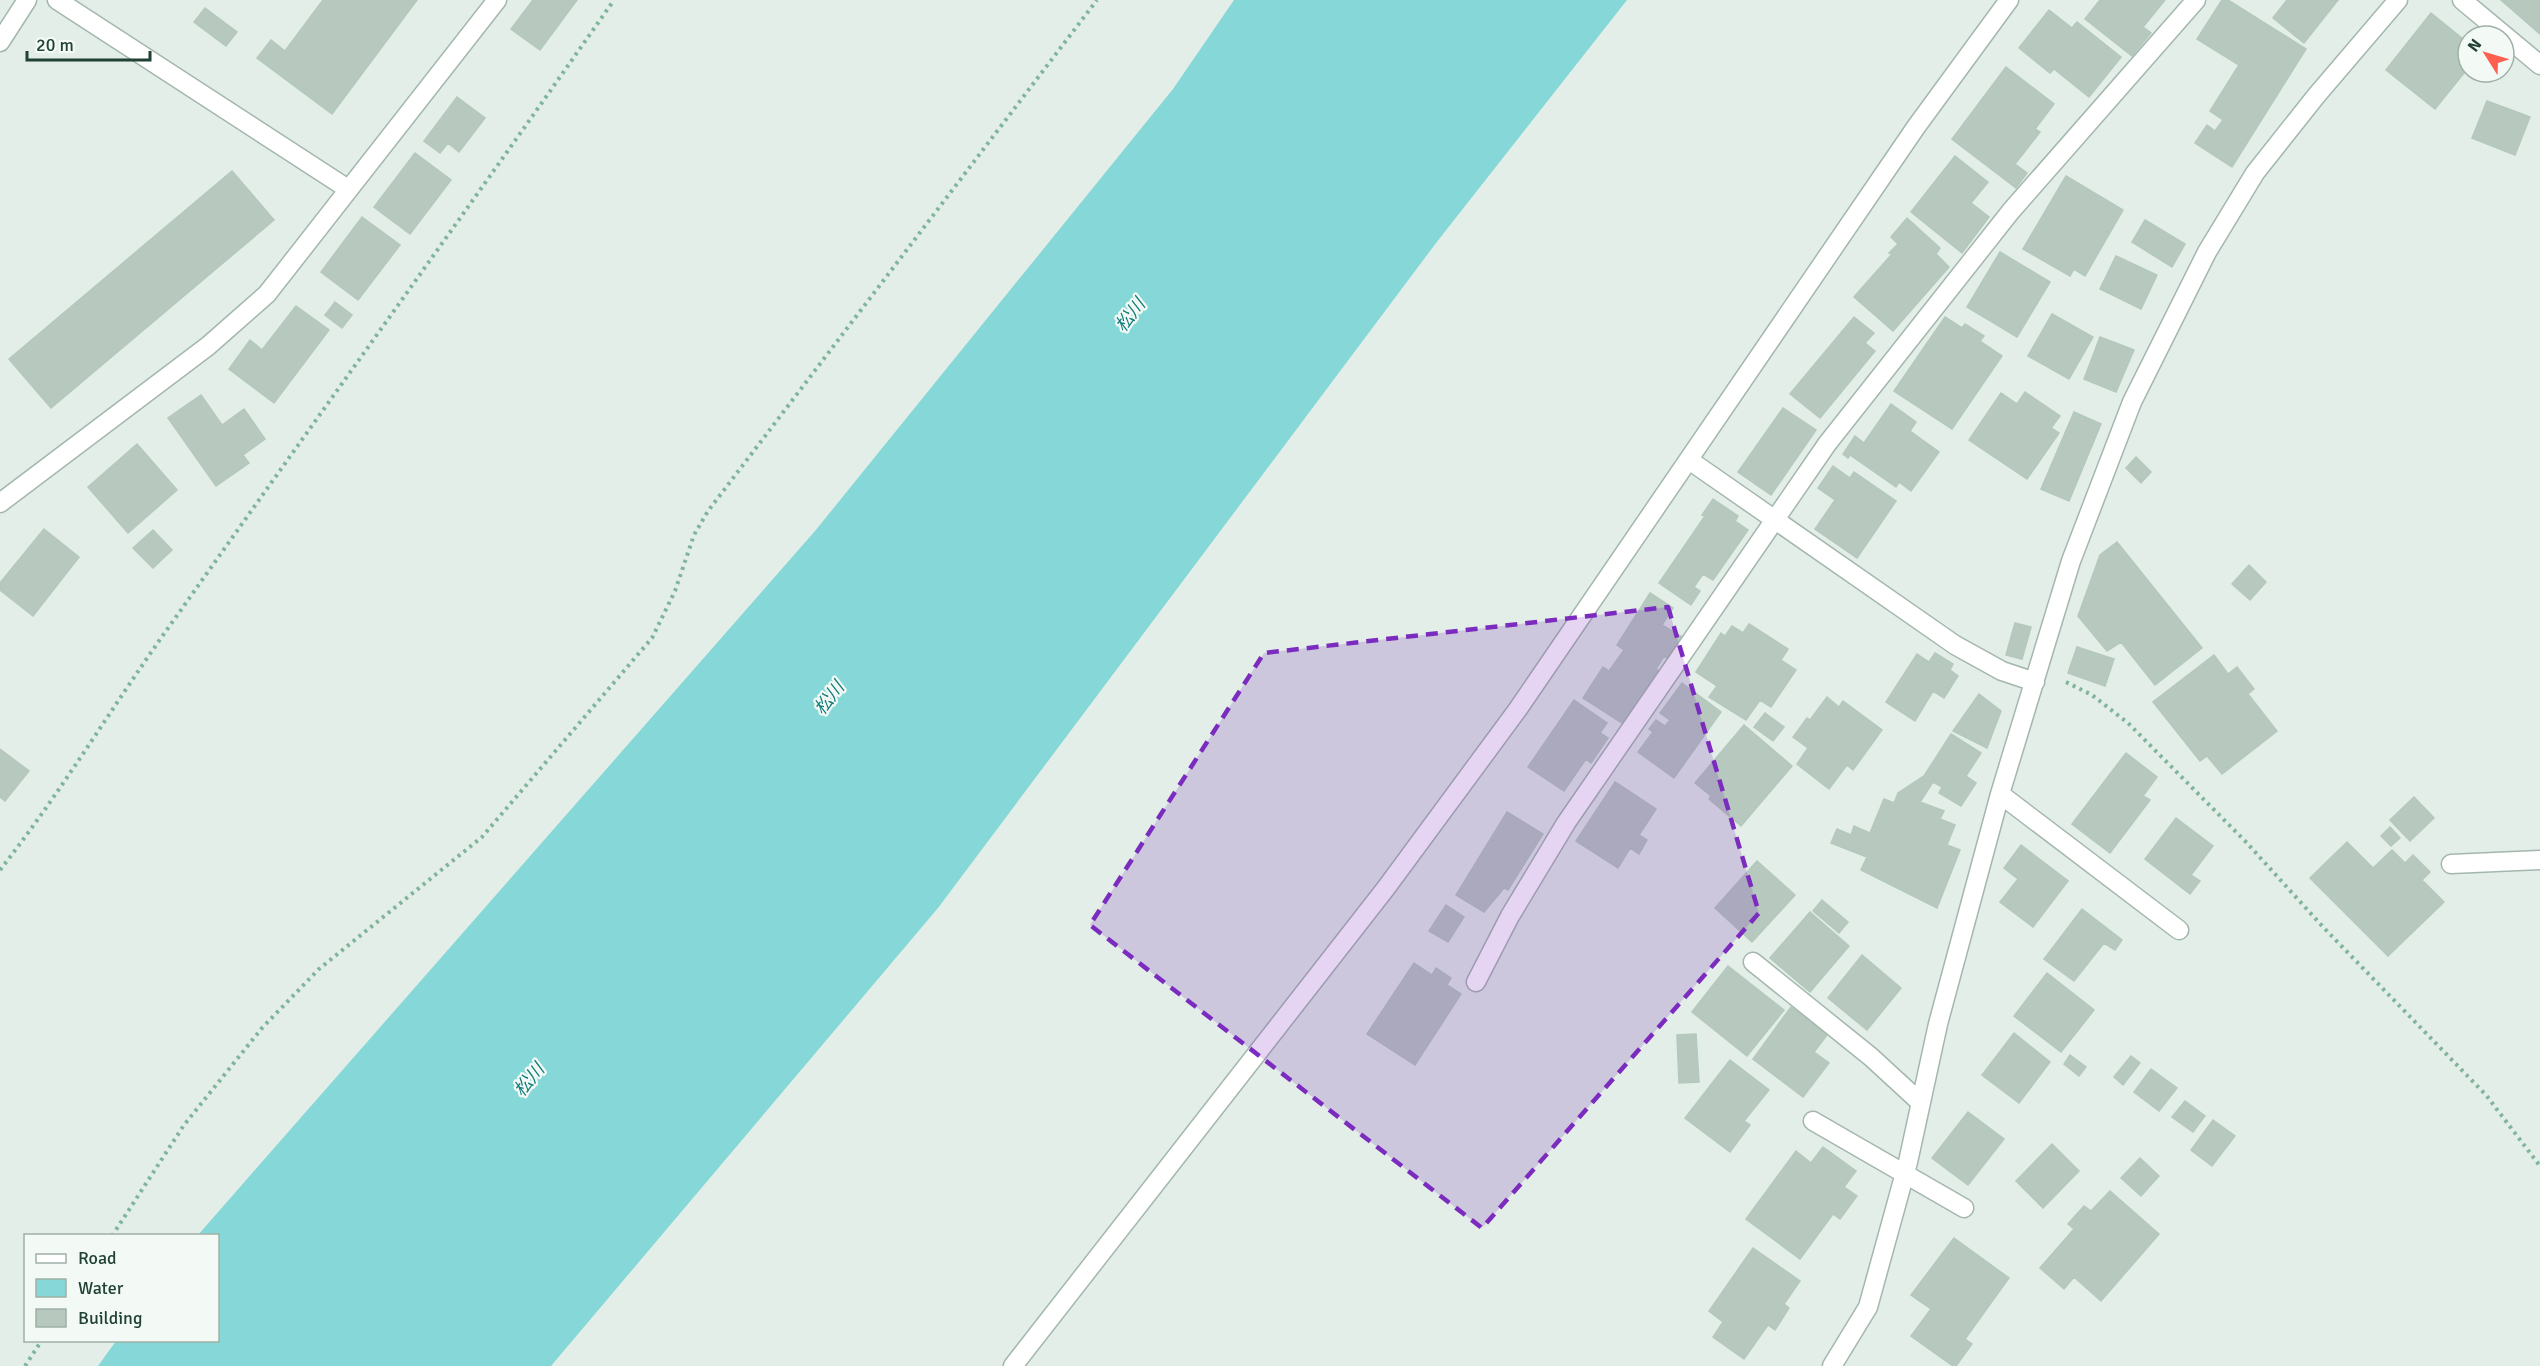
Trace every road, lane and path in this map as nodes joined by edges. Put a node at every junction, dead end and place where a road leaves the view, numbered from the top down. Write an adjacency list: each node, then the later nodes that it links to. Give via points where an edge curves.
1 (27, 0): 10 (street)
2 (57, 0): 12 (street)
3 (497, 0): 12 (street)
4 (614, 0): 20 (path)
5 (1096, 0): 29 (path, via 708,511 694,535 675,591 652,638 482,837 319,969 262,1028 184,1125)
6 (2009, 0): 13 (street, via 1916,126)
7 (2196, 0): 15 (street, via 2004,220 1827,444)
8 (2398, 0): 16 (street, via 2255,173 2208,252 2132,402 2072,561)
9 (2462, 0): 11 (street)
10 (0, 42)
11 (2540, 65)
12 (348, 189): 14 (street, via 267,294 208,346)
13 (1689, 460): 15 (street); 32 (street, via 1518,710 1386,888)
14 (0, 503)
15 (1774, 520): 16 (street, via 1955,645 2001,670); 23 (street, via 1566,823)
16 (2037, 676): 17 (street); 26 (path, via 2092,696 2128,723 2486,1095)
17 (2001, 794): 21 (street); 24 (street, via 1938,1024)
18 (2540, 860): 19 (street)
19 (2451, 864)
20 (0, 870)
21 (2179, 930)
22 (1753, 962): 24 (street, via 1871,1056)
23 (1476, 982)
24 (1921, 1103): 27 (street)
25 (1813, 1120): 27 (street)
26 (2540, 1166)
27 (1905, 1174): 28 (street); 33 (street, via 1868,1307)
28 (1964, 1208)
29 (113, 1234)
30 (41, 1342): 31 (path)
31 (25, 1366)
32 (1013, 1366)
33 (1832, 1366)

